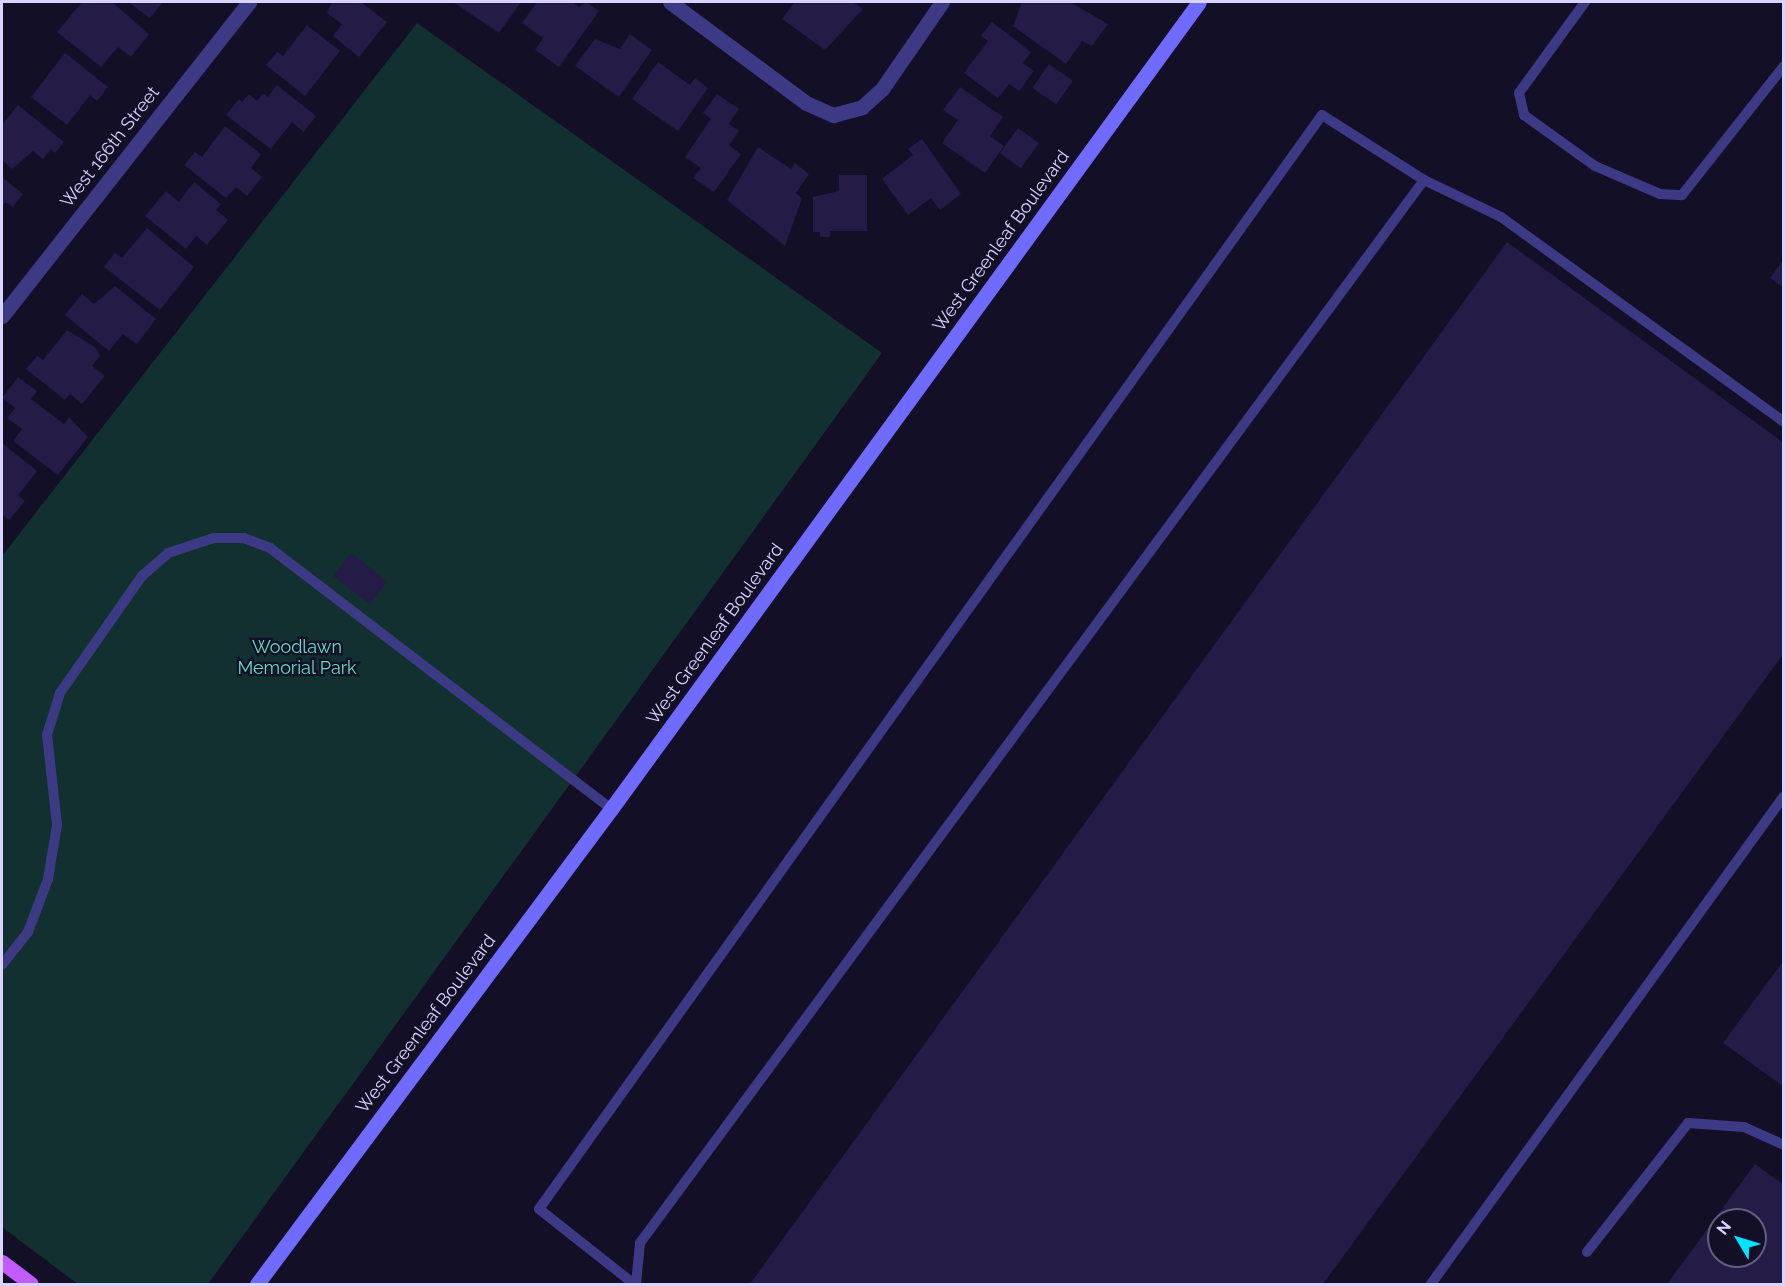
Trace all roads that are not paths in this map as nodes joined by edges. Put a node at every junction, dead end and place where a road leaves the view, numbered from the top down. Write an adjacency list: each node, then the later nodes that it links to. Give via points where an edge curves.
1 (249, 2): 8 (street, West 166th Street)
2 (670, 2): 3 (street, via 806,103 833,115 862,107 882,89)
3 (942, 2)
4 (1199, 2): 11 (street, West Greenleaf Boulevard)
5 (1585, 2): 6 (lane, via 1519,93 1524,115 1595,166 1660,194 1682,195)
6 (1784, 66)
7 (1424, 180): 9 (lane, via 1501,217); 18 (lane, via 640,1243); 18 (lane, via 1322,115 539,1209)
8 (2, 316)
9 (1784, 422)
10 (1784, 796): 19 (lane)
11 (611, 809): 12 (lane, via 270,548 244,538 214,538 168,553 142,576 60,693 47,735 57,825 48,879 28,932); 17 (street, West Greenleaf Boulevard)
12 (2, 964)
13 (1784, 1145): 14 (lane, via 1744,1127 1688,1123)
14 (1587, 1252)
15 (2, 1262): 16 (main road)
16 (30, 1284)
17 (257, 1284)
18 (635, 1284)
19 (1431, 1284)

